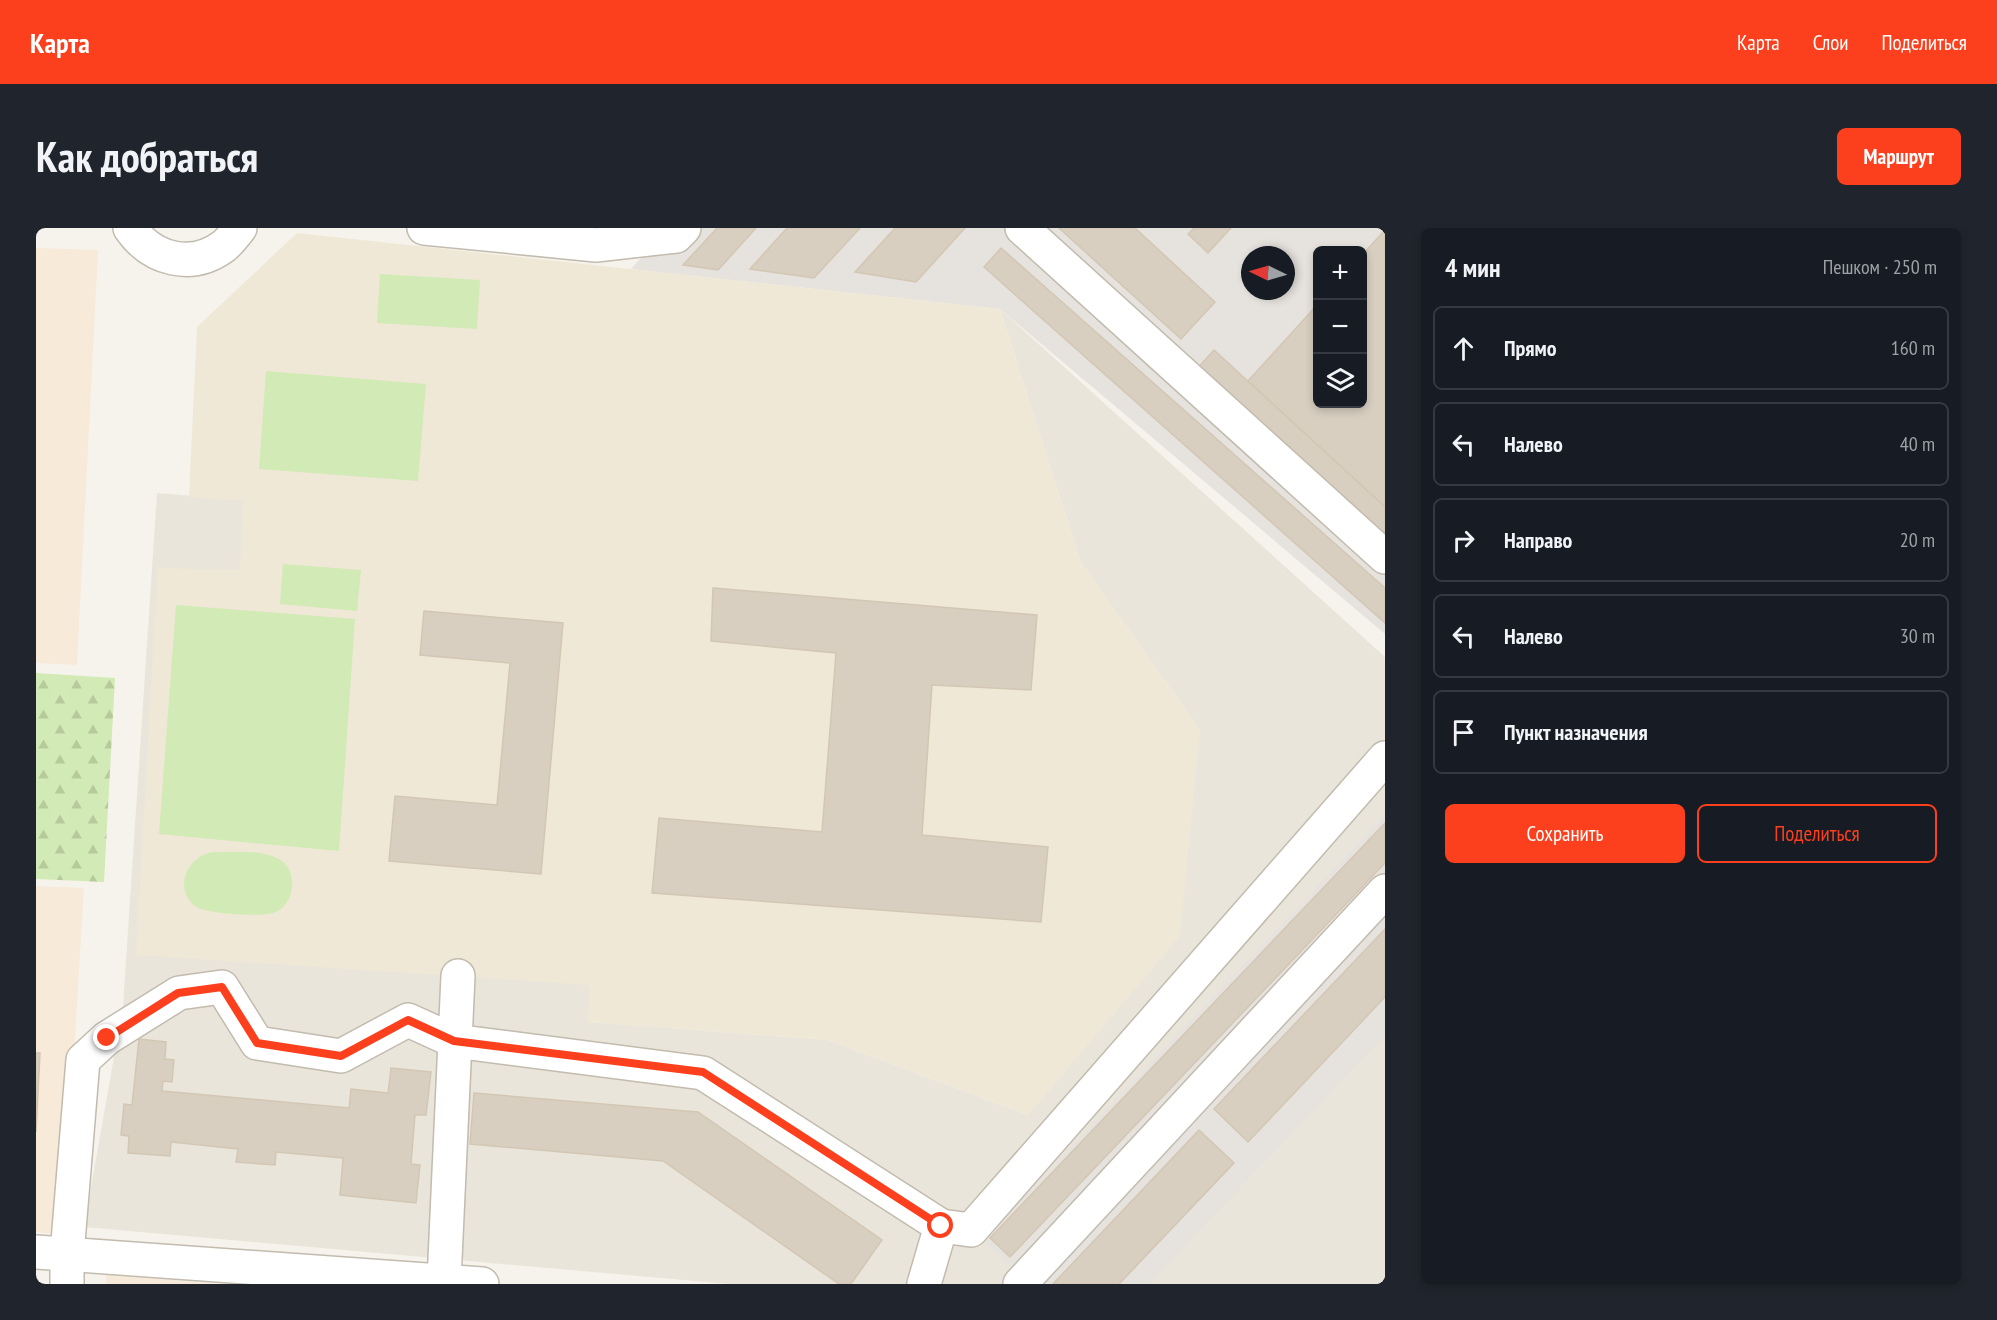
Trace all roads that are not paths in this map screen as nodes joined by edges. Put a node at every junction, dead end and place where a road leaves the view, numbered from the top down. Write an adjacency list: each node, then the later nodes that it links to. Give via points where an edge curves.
1 (130, 228): 2 (street, via 152,251 190,260 225,245)
2 (240, 228)
3 (424, 228): 4 (street, via 596,245 676,236)
4 (684, 228)
5 (1022, 228): 6 (street)
6 (1385, 557)
7 (1385, 758): 11 (street, via 971,1230)
8 (1385, 891): 16 (street)
9 (458, 976): 10 (street)
10 (454, 1041): 11 (street, via 703,1072); 12 (street, via 408,1020 341,1056 257,1043 222,987 178,993 107,1038 83,1060); 13 (street)
11 (941, 1226): 15 (street)
12 (52, 1265): 13 (street)
13 (444, 1281): 14 (street)
14 (482, 1284)
15 (924, 1284)
16 (1020, 1284)

